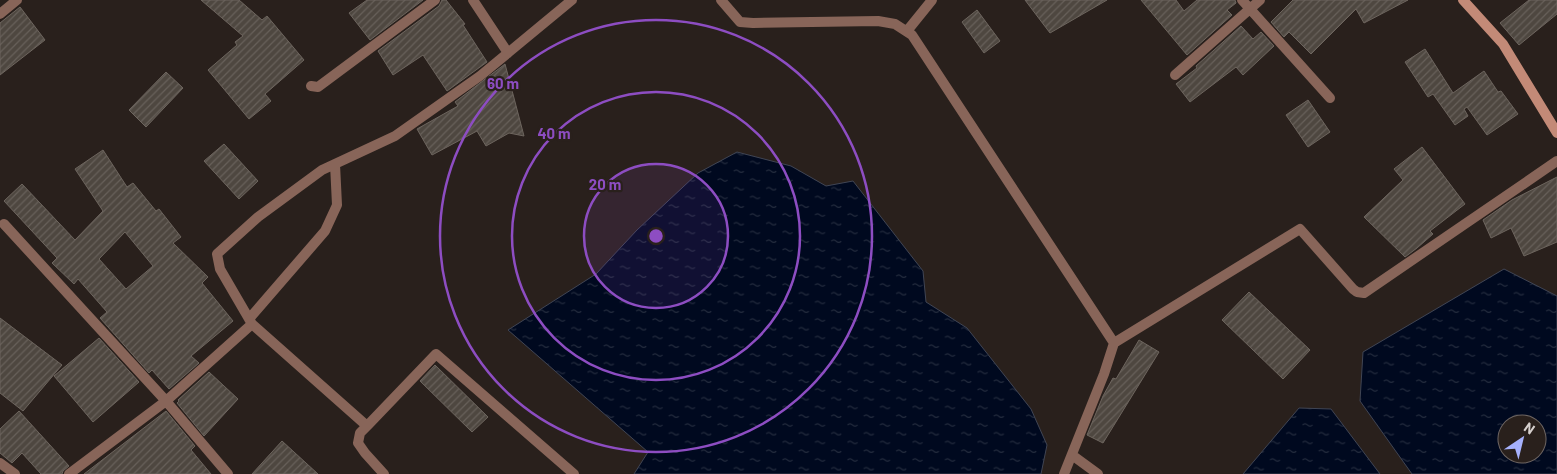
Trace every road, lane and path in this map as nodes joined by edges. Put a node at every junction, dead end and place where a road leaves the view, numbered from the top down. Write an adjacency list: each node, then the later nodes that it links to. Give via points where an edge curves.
1 (17, 0): 11 (street)
2 (435, 0): 15 (street, via 318,87)
3 (473, 0): 13 (street)
4 (572, 0): 13 (street)
5 (721, 0): 12 (street, via 740,22 878,21 895,24)
6 (932, 0): 12 (street)
7 (1242, 0): 10 (street)
8 (1260, 0): 10 (street)
9 (1463, 0): 17 (main road, via 1503,44)
10 (1250, 9): 14 (street); 16 (street)
11 (0, 14)
12 (907, 31): 22 (street)
13 (508, 53): 19 (street, via 395,136)
14 (1175, 75)
15 (312, 86)
16 (1330, 98)
17 (1557, 134)
18 (1557, 161): 22 (street, via 1364,293 1353,289 1300,228)
19 (336, 164): 21 (street, via 337,205 325,232); 21 (street, via 322,170 258,217 216,254 220,270)
20 (4, 224): 23 (street)
21 (250, 322): 23 (street); 24 (street)
22 (1114, 343): 25 (street)
23 (166, 401): 28 (street); 29 (street)
24 (367, 426): 30 (street, via 360,433 358,443); 31 (street, via 436,354)
25 (1072, 455): 32 (street); 33 (street)
26 (0, 463): 27 (street)
27 (15, 474)
28 (69, 474)
29 (228, 474)
30 (384, 474)
31 (574, 474)
32 (1064, 474)
33 (1098, 474)

